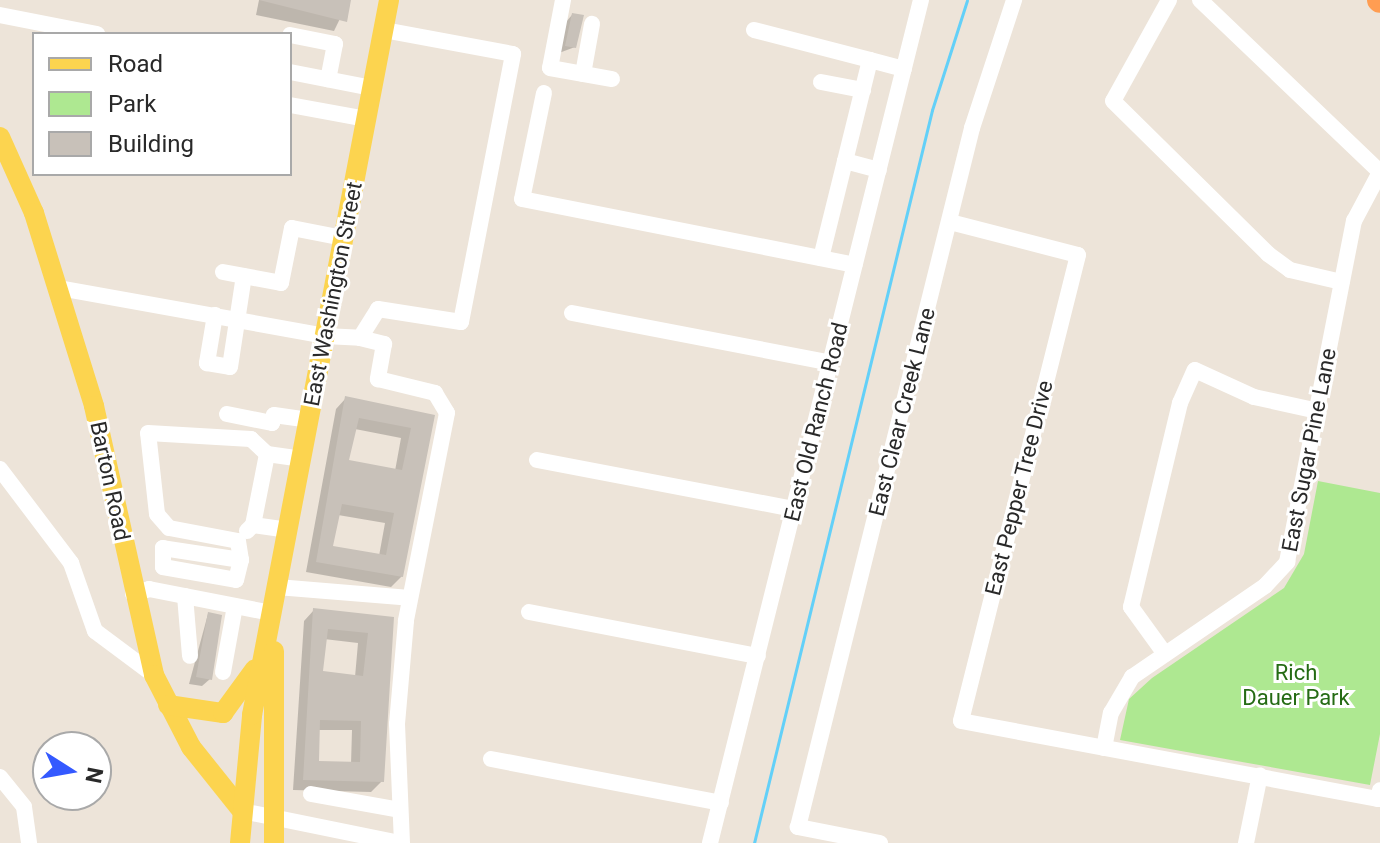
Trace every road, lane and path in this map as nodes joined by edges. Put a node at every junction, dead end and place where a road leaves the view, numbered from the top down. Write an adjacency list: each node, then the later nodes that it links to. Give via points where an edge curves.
1 (389, 0): 9 (main road, East Washington Street)
2 (563, 0): 16 (street, via 550,68)
3 (921, 0): 14 (street, East Old Ranch Road)
4 (1014, 0): 29 (street, East Clear Creek Lane, via 989,65)
5 (1169, 0): 35 (street, via 1113,101 1268,254 1290,270)
6 (1200, 0): 28 (street)
7 (0, 15): 11 (street)
8 (592, 24): 16 (street)
9 (383, 30): 20 (main road, East Washington Street); 41 (street, via 513,54 461,322 378,309)
10 (754, 30): 13 (street)
11 (87, 32)
12 (292, 35): 17 (street, via 335,44)
13 (870, 60): 14 (street); 21 (street)
14 (904, 69): 27 (street, East Old Ranch Road)
15 (292, 72): 17 (street)
16 (583, 74): 18 (street)
17 (328, 79): 20 (street)
18 (612, 79)
19 (821, 82): 21 (street)
20 (372, 88): 24 (main road, East Washington Street)
21 (863, 90): 26 (street)
22 (544, 93): 31 (street, via 522,199)
23 (292, 105): 24 (street)
24 (366, 119): 30 (main road, East Washington Street)
25 (0, 137): 36 (main road, Barton Road)
26 (845, 161): 27 (street); 31 (street)
27 (879, 170): 32 (street, East Old Ranch Road)
28 (1380, 172): 35 (street, East Sugar Pine Lane, via 1359,205)
29 (950, 222): 69 (street, East Pepper Tree Drive, via 1078,255 961,721); 84 (street, East Clear Creek Lane, via 798,827)
30 (343, 238): 34 (street, via 292,228 281,283); 40 (main road, East Washington Street)
31 (821, 258): 32 (street)
32 (855, 265): 42 (street, East Old Ranch Road)
33 (223, 272): 34 (street)
34 (244, 276): 39 (street)
35 (1342, 282): 43 (street, East Sugar Pine Lane)
36 (59, 288): 38 (street); 56 (main road, Barton Road, via 105,446)
37 (572, 313): 42 (street)
38 (215, 315): 39 (street); 39 (street, via 207,363 230,367)
39 (237, 320): 40 (street)
40 (325, 336): 41 (street); 45 (main road, East Washington Street)
41 (360, 338): 58 (street, via 384,344 378,379 435,393 447,413)
42 (831, 363): 50 (street, East Old Ranch Road)
43 (1318, 411): 63 (street, East Sugar Pine Lane, via 1287,562 1265,586); 63 (street, via 1254,397 1195,370 1180,403 1131,607)
44 (227, 414): 45 (street, via 272,423 274,415)
45 (309, 420): 47 (main road, East Washington Street)
46 (267, 454): 47 (street); 51 (street); 53 (street, via 251,439 159,428 148,433 157,514 169,528)
47 (301, 459): 52 (main road, East Washington Street)
48 (537, 460): 50 (street)
49 (0, 469): 67 (street, via 71,563 95,631)
50 (795, 509): 65 (street, East Old Ranch Road)
51 (253, 525): 52 (street); 53 (street)
52 (287, 530): 55 (main road, East Washington Street)
53 (238, 541): 54 (street)
54 (241, 560)
55 (277, 587): 58 (street); 61 (main road, East Washington Street); 78 (main road, East Washington Street)
56 (133, 594): 57 (street); 67 (main road, Barton Road)
57 (185, 596): 59 (street); 64 (street)
58 (410, 598): 76 (street, via 397,724)
59 (235, 606): 61 (street); 66 (street)
60 (529, 612): 65 (street)
61 (271, 613): 62 (main road, East Washington Street)
62 (264, 651): 68 (main road, via 223,713); 77 (main road, East Washington Street)
63 (1165, 654): 69 (street, East Sugar Pine Lane, via 1124,688)
64 (190, 656)
65 (758, 656): 75 (street, East Old Ranch Road)
66 (223, 672)
67 (154, 675): 68 (main road, Barton Road)
68 (168, 705): 77 (main road, Barton Road)
69 (1104, 748): 71 (street)
70 (491, 759): 75 (street)
71 (1260, 775): 74 (street); 85 (street)
72 (0, 777): 80 (street, via 24,807)
73 (311, 794): 76 (street)
74 (1379, 795)
75 (721, 803): 83 (street, East Old Ranch Road)
76 (400, 810): 82 (street)
77 (242, 811): 78 (street); 79 (street); 81 (main road, East Washington Street)
78 (273, 817): 79 (main road, East Washington Street); 82 (street)
79 (276, 842)
80 (29, 843)
81 (240, 843)
82 (400, 843)
83 (710, 843)
84 (880, 843)
85 (1246, 843)

